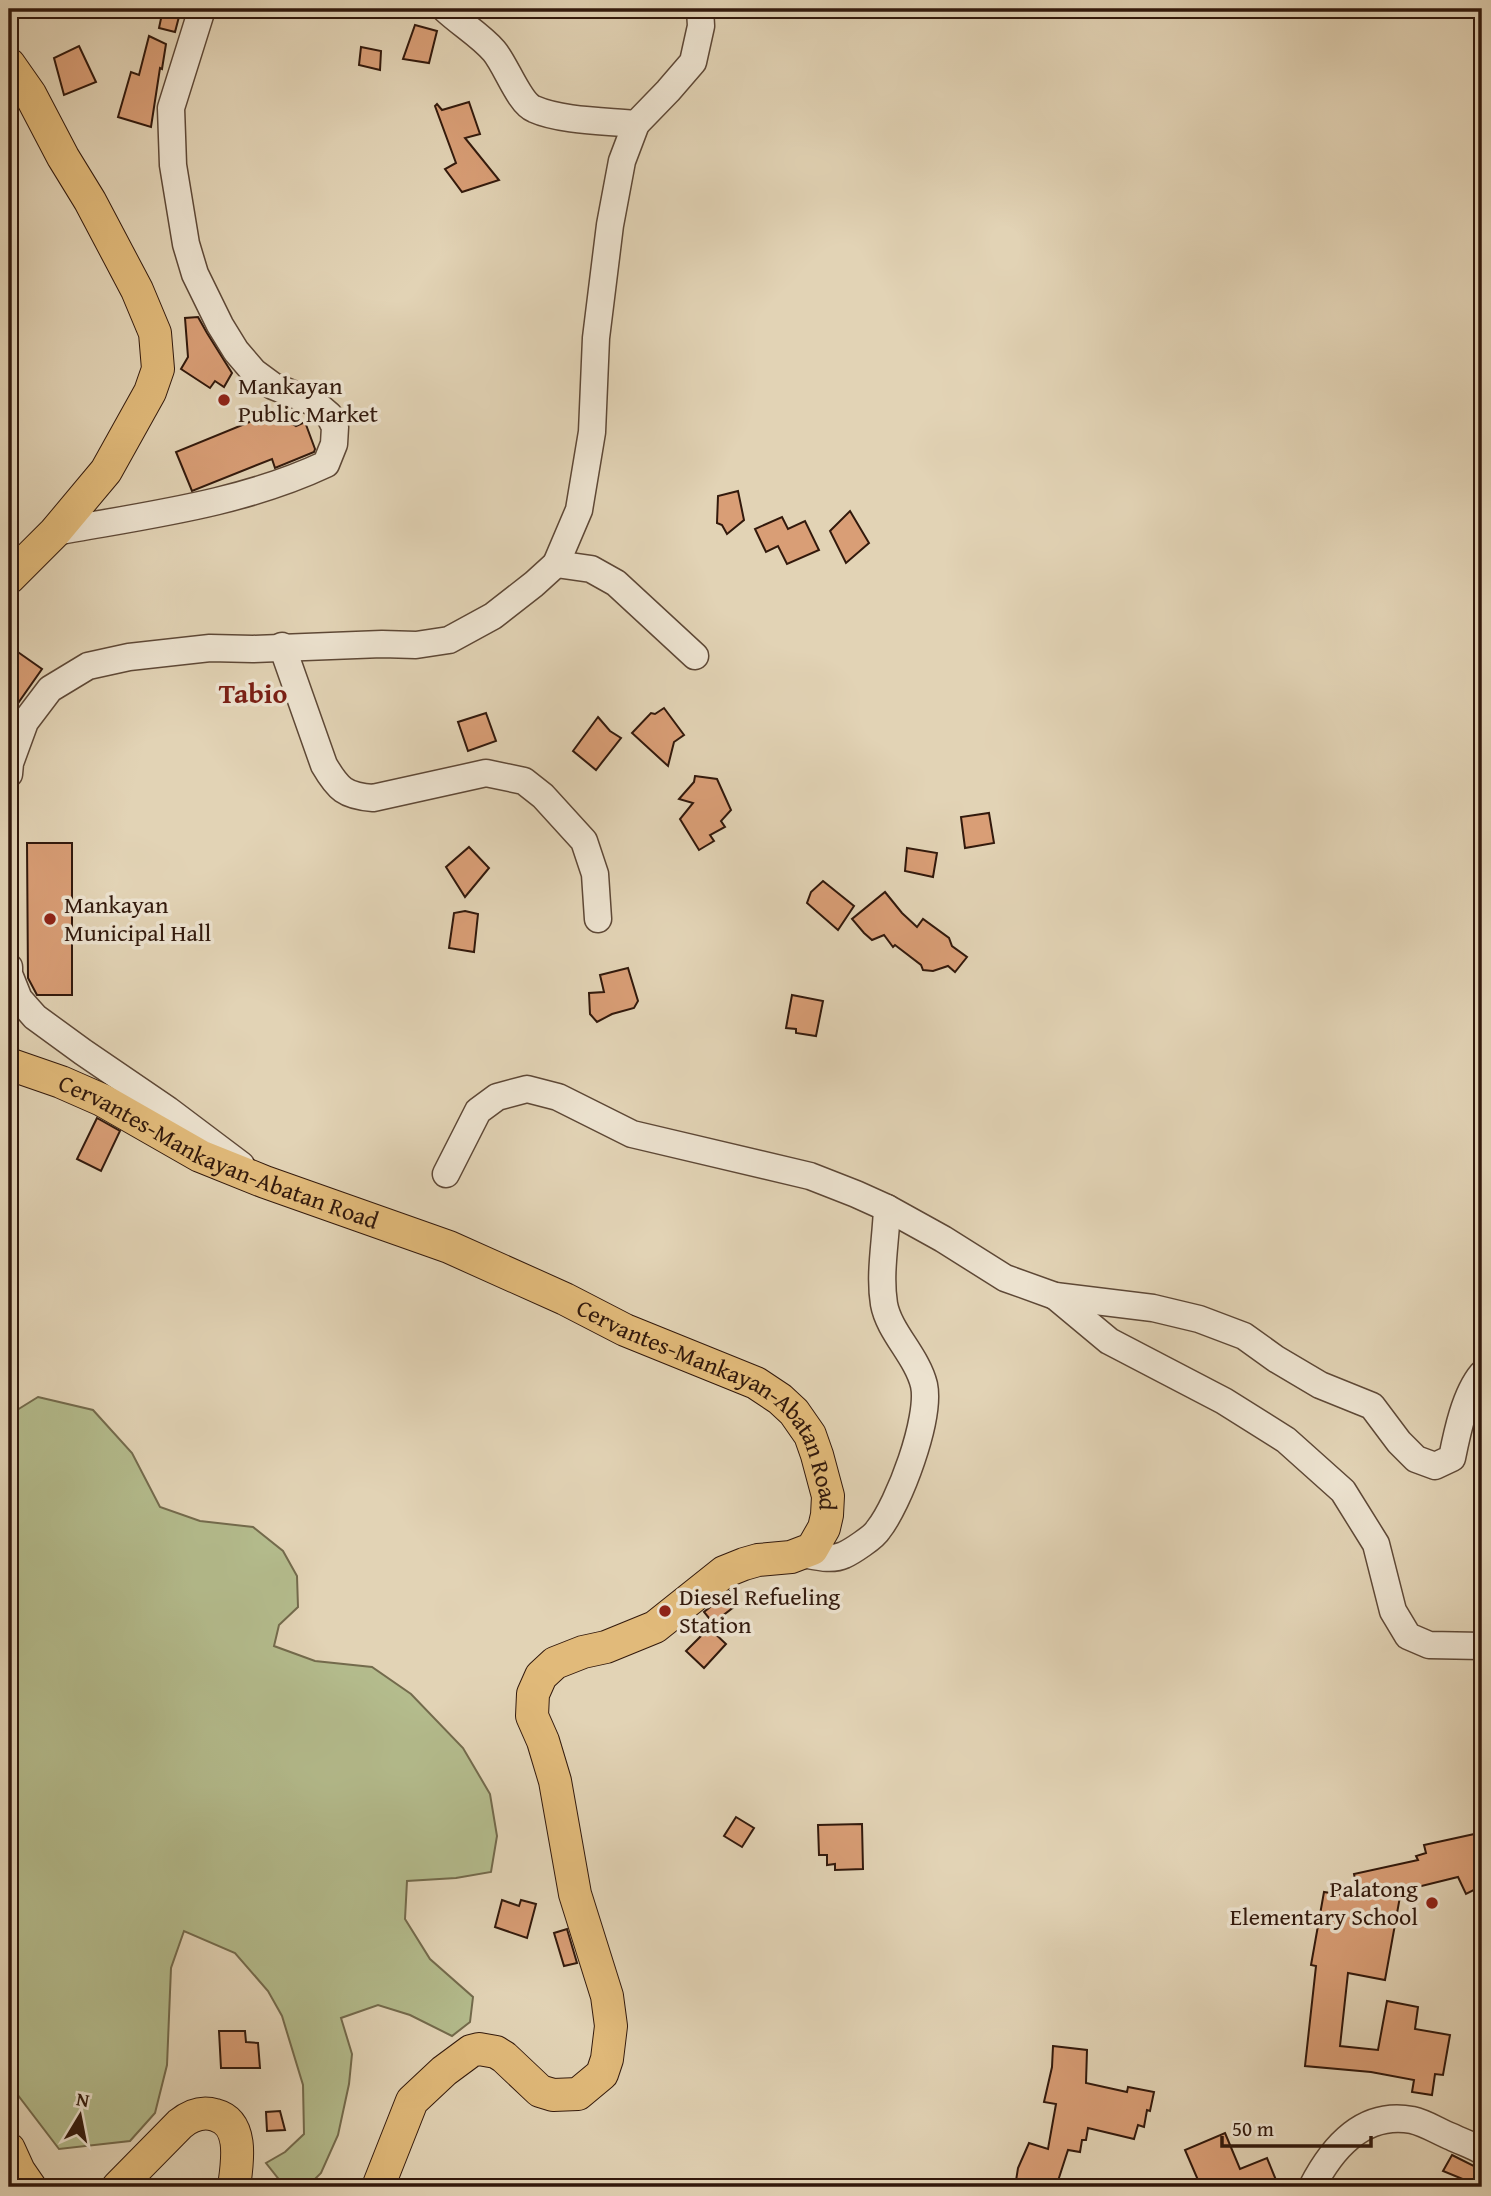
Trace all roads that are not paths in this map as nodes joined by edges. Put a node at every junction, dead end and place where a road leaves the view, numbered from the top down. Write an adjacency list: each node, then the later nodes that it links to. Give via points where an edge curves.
1 (202, 9): 6 (street, via 172,108 173,165 195,274 236,351 273,386 315,403 329,415 335,427 334,444 326,464 217,503)
2 (445, 9): 5 (street, via 495,52 533,109)
3 (700, 9): 5 (street, via 694,62)
4 (9, 64): 6 (main road, via 90,201 155,333 158,369 150,393 106,471)
5 (636, 124): 7 (street, via 622,161 610,225 596,338 592,432 579,510)
6 (55, 532): 8 (main road)
7 (556, 564): 9 (street, via 493,616 449,640 416,645); 10 (street, via 591,569 616,583)
8 (9, 578)
9 (282, 646): 11 (street, via 210,648 88,666 50,690 25,722); 12 (street, via 324,765 345,792 373,798 486,773 524,781 584,841 595,874)
10 (695, 656)
11 (9, 774)
12 (598, 919)
13 (9, 967): 16 (street, via 19,999 35,1017)
14 (9, 1064): 16 (main road, Cervantes-Mankayan-Abatan Road, via 102,1100 200,1156)
15 (446, 1174): 17 (street, via 478,1111 497,1097 527,1089 558,1097 632,1134 810,1176)
16 (265, 1182): 20 (main road, Cervantes-Mankayan-Abatan Road, via 449,1247 625,1330 756,1383 780,1399 810,1435 828,1496 824,1528 812,1549)
17 (887, 1208): 18 (street, via 1005,1278); 20 (street, via 884,1307 924,1387 922,1423 906,1475 878,1532 845,1555)
18 (1055, 1296): 19 (street, via 1153,1308 1244,1336 1320,1385 1372,1406 1416,1459 1435,1466 1452,1458 1474,1384); 21 (street, via 1109,1341 1224,1401 1286,1440 1343,1491 1376,1544 1393,1611 1408,1636 1429,1645)
19 (1482, 1374)
20 (802, 1555): 27 (main road, Cervantes-Mankayan-Abatan Road, via 758,1560 724,1572 655,1627 555,1663 541,1676 533,1694 532,1716 555,1781 575,1894 607,1996 611,2026 607,2059 602,2074 578,2094 552,2095 540,2091 496,2052 479,2049 464,2054 412,2101)
21 (1482, 1646)
22 (9, 2149): 24 (main road)
23 (1482, 2151): 28 (street, via 1428,2125 1385,2120 1364,2125 1336,2148)
24 (30, 2187)
25 (118, 2187): 26 (main road, via 189,2116 202,2113 220,2116 234,2129 238,2151)
26 (234, 2187)
27 (378, 2187)
28 (1311, 2187)

